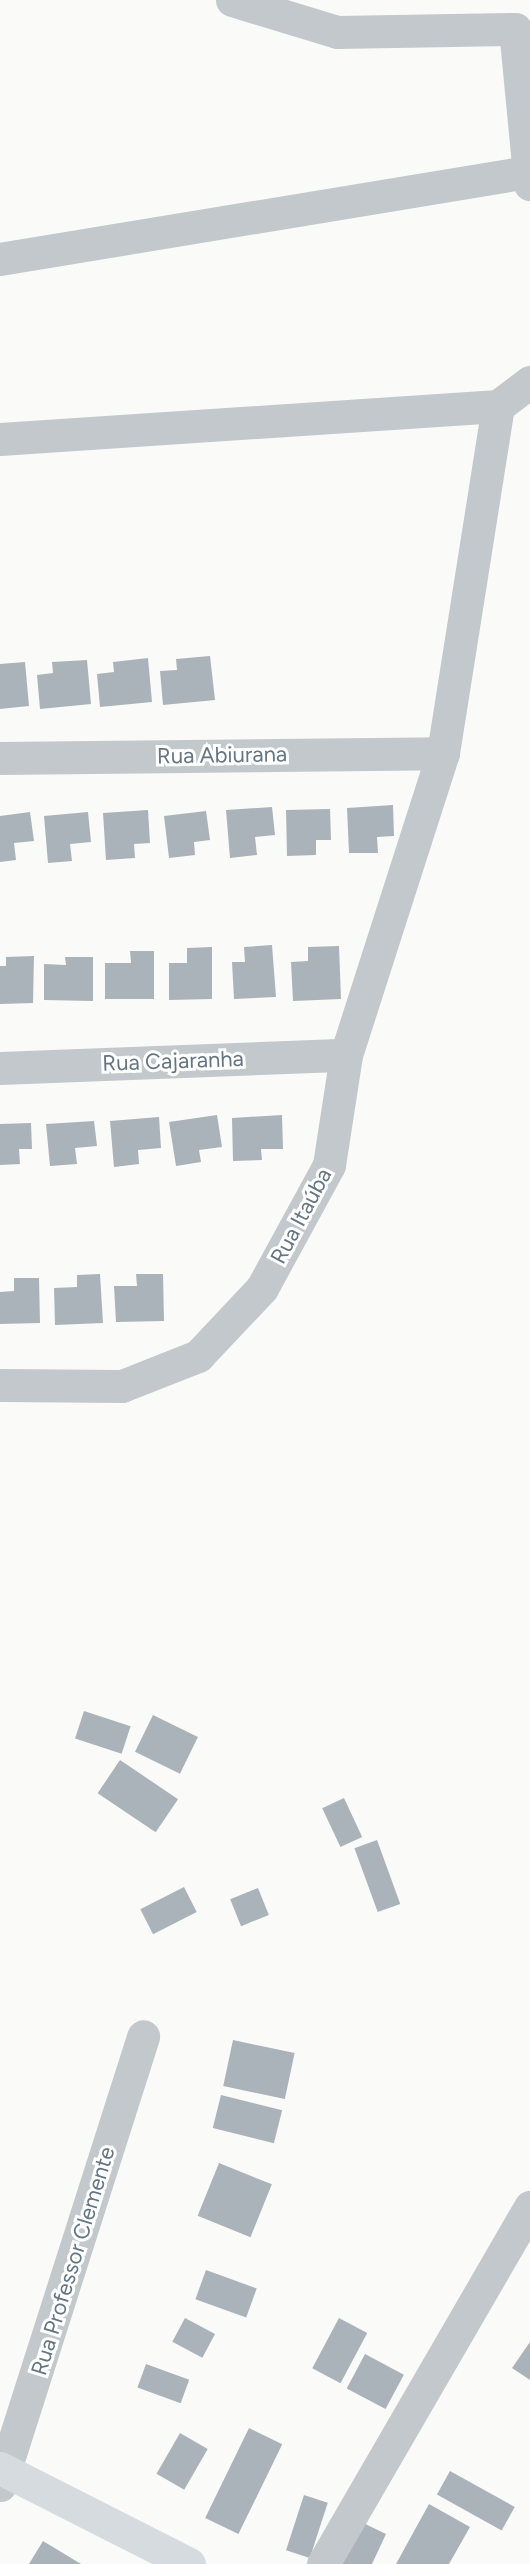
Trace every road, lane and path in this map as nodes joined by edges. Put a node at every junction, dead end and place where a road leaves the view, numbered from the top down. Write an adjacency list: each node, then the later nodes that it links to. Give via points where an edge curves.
1 (232, 0): 2 (street, via 337,32 516,29)
2 (529, 178): 3 (street)
3 (0, 259)
4 (530, 382): 5 (street)
5 (498, 406): 6 (street); 7 (street, Rua Itaúba)
6 (0, 439)
7 (443, 753): 8 (street, Rua Abiurana); 9 (street, Rua Itaúba)
8 (0, 758)
9 (346, 1055): 10 (street, Rua Cajaranha); 11 (street, Rua Itaúba, via 329,1165 262,1288 198,1356 122,1386)
10 (0, 1068)
11 (0, 1384)
12 (143, 2036): 14 (street, Rua Professor Clemente)
13 (530, 2207): 16 (street)
14 (2, 2475): 15 (street)
15 (189, 2564)
16 (323, 2564)

